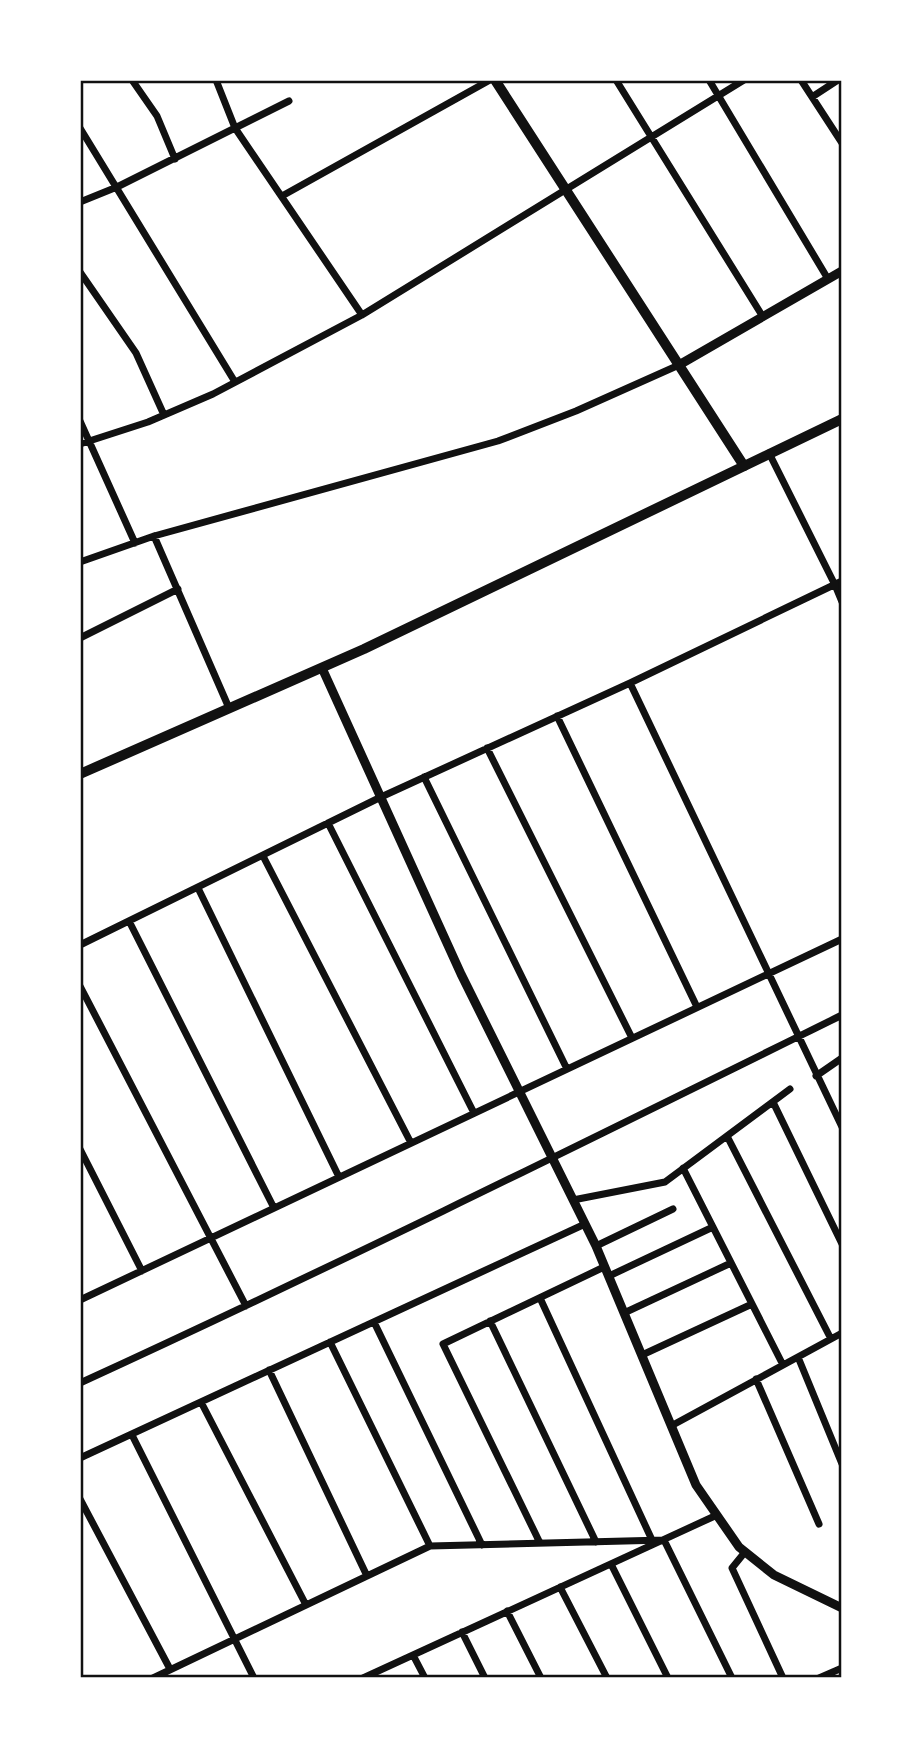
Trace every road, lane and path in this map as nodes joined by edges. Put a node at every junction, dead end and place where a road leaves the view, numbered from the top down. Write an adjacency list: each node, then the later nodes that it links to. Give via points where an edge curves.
1 (132, 80): 16 (street, via 157,116)
2 (216, 80): 13 (street)
3 (493, 80): 18 (main road); 19 (street)
4 (616, 80): 14 (street)
5 (709, 80): 9 (street)
6 (744, 80): 9 (street)
7 (801, 80): 10 (street)
8 (838, 80): 10 (street)
9 (719, 96): 14 (street); 23 (street)
10 (812, 97): 15 (street)
11 (289, 101): 13 (street)
12 (80, 128): 17 (street)
13 (235, 128): 16 (street); 19 (street)
14 (653, 137): 18 (street); 25 (street)
15 (842, 143)
16 (175, 159): 17 (street)
17 (117, 187): 20 (street); 27 (street)
18 (566, 191): 24 (street); 26 (main road)
19 (282, 196): 24 (street)
20 (80, 202)
21 (842, 271): 23 (street)
22 (80, 272): 28 (street, via 136,353)
23 (828, 279): 25 (street)
24 (362, 315): 27 (street)
25 (762, 317): 26 (street)
26 (679, 365): 34 (main road); 35 (street, via 498,441)
27 (235, 382): 28 (street)
28 (164, 415): 31 (street)
29 (842, 419): 33 (main road)
30 (80, 421): 31 (street)
31 (89, 440): 32 (street); 36 (street)
32 (80, 444)
33 (769, 453): 34 (main road); 38 (street)
34 (744, 466): 42 (main road)
35 (154, 536): 36 (street); 39 (street)
36 (135, 543): 37 (street)
37 (80, 562)
38 (838, 583): 40 (street); 43 (street)
39 (178, 589): 41 (street); 44 (street)
40 (842, 602)
41 (80, 638)
42 (322, 668): 44 (main road); 49 (street)
43 (630, 682): 45 (street); 56 (street)
44 (229, 708): 47 (main road)
45 (557, 716): 46 (street); 58 (street)
46 (487, 748): 48 (street); 61 (street)
47 (80, 774)
48 (424, 777): 49 (street); 63 (street)
49 (380, 797): 50 (street); 66 (street)
50 (328, 823): 51 (street); 70 (street)
51 (263, 856): 52 (street); 73 (street)
52 (198, 888): 53 (street); 77 (street)
53 (129, 921): 55 (street); 79 (street)
54 (842, 939): 56 (street)
55 (80, 945)
56 (768, 974): 58 (street); 60 (street)
57 (80, 986): 83 (street)
58 (698, 1007): 61 (street)
59 (842, 1015): 60 (street)
60 (797, 1037): 64 (street); 75 (street)
61 (632, 1038): 63 (street)
62 (842, 1058): 64 (street)
63 (567, 1069): 66 (street)
64 (816, 1076): 69 (street)
65 (790, 1089): 67 (street)
66 (519, 1091): 70 (street); 75 (street)
67 (773, 1102): 72 (street); 84 (street)
68 (842, 1106): 69 (street)
69 (834, 1112): 71 (street)
70 (474, 1113): 73 (street)
71 (842, 1128)
72 (727, 1136): 76 (street); 98 (street)
73 (411, 1143): 77 (street)
74 (80, 1149): 88 (street)
75 (553, 1159): 78 (street); 93 (street)
76 (683, 1168): 78 (street, via 664,1182); 82 (street)
77 (339, 1177): 79 (street)
78 (573, 1200): 81 (street)
79 (274, 1208): 83 (street)
80 (673, 1209): 85 (street)
81 (585, 1224): 85 (street); 96 (street)
82 (713, 1227): 86 (street); 89 (street)
83 (211, 1238): 88 (street); 93 (street)
84 (842, 1244)
85 (596, 1246): 87 (street)
86 (731, 1263): 92 (street); 94 (street)
87 (604, 1266): 89 (street); 90 (street)
88 (142, 1271): 91 (street)
89 (609, 1276): 94 (street)
90 (540, 1298): 95 (street); 114 (street)
91 (80, 1300)
92 (752, 1304): 100 (street); 102 (street)
93 (246, 1306): 105 (street)
94 (624, 1313): 100 (street)
95 (491, 1321): 116 (street); 117 (street, via 443,1344)
96 (374, 1322): 99 (street); 118 (street)
97 (842, 1333): 98 (street)
98 (831, 1339): 101 (street)
99 (330, 1342): 103 (street); 119 (street)
100 (642, 1355): 107 (street)
101 (797, 1357): 102 (street); 110 (street)
102 (783, 1365): 104 (street)
103 (269, 1370): 106 (street); 122 (street)
104 (756, 1380): 107 (street); 113 (street)
105 (80, 1383)
106 (201, 1402): 108 (street); 124 (street)
107 (671, 1426): 112 (street, via 696,1485)
108 (132, 1435): 109 (street); 128 (street)
109 (80, 1458)
110 (842, 1464)
111 (80, 1499): 131 (street)
112 (717, 1515): 115 (street); 120 (street)
113 (819, 1524)
114 (652, 1540): 115 (street); 116 (street)
115 (664, 1540): 121 (street); 140 (street)
116 (596, 1542): 117 (street)
117 (540, 1543): 118 (street)
118 (482, 1545): 119 (street)
119 (430, 1546): 122 (street)
120 (745, 1552): 125 (street, via 774,1575); 141 (street, via 732,1568)
121 (611, 1564): 123 (street); 139 (street)
122 (367, 1576): 124 (street)
123 (560, 1587): 126 (street); 138 (street)
124 (306, 1605): 128 (street)
125 (842, 1608)
126 (507, 1611): 127 (street); 137 (street)
127 (462, 1632): 129 (street); 136 (street)
128 (235, 1639): 131 (street); 133 (street)
129 (413, 1655): 134 (street); 135 (street)
130 (842, 1668): 142 (street)
131 (170, 1669): 132 (street)
132 (153, 1678)
133 (254, 1678)
134 (363, 1678)
135 (425, 1678)
136 (485, 1678)
137 (541, 1678)
138 (607, 1678)
139 (668, 1678)
140 (732, 1678)
141 (783, 1678)
142 (819, 1678)

